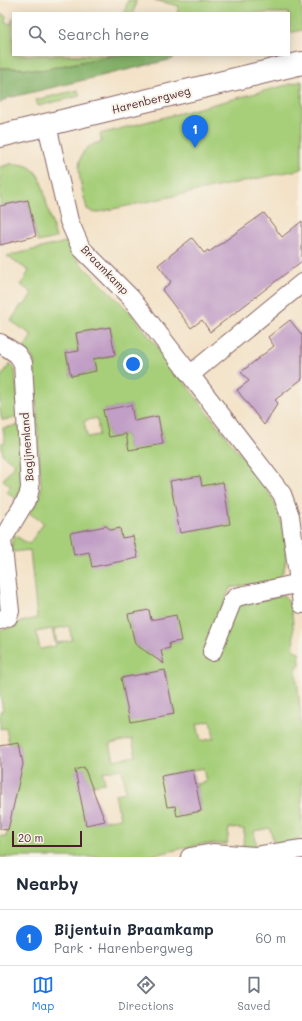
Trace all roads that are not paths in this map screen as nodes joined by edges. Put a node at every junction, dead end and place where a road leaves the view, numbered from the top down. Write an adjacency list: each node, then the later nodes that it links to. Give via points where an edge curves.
1 (302, 63): 2 (street, Harenbergweg)
2 (48, 126): 3 (street, Harenbergweg); 6 (street, Braamkamp, via 69,221 81,248 132,298)
3 (0, 136)
4 (302, 283): 6 (street)
5 (0, 343): 10 (street, Bagijnenland, via 22,359 30,488 28,497 2,540 10,611 8,617)
6 (191, 374): 7 (street, Braamkamp)
7 (294, 503): 8 (street, Braamkamp, via 290,516)
8 (300, 583): 9 (street, Braamkamp); 11 (street, via 236,597)
9 (302, 604)
10 (0, 620)
11 (212, 652)
12 (302, 849): 13 (street, via 255,856 213,853)
13 (190, 857)

